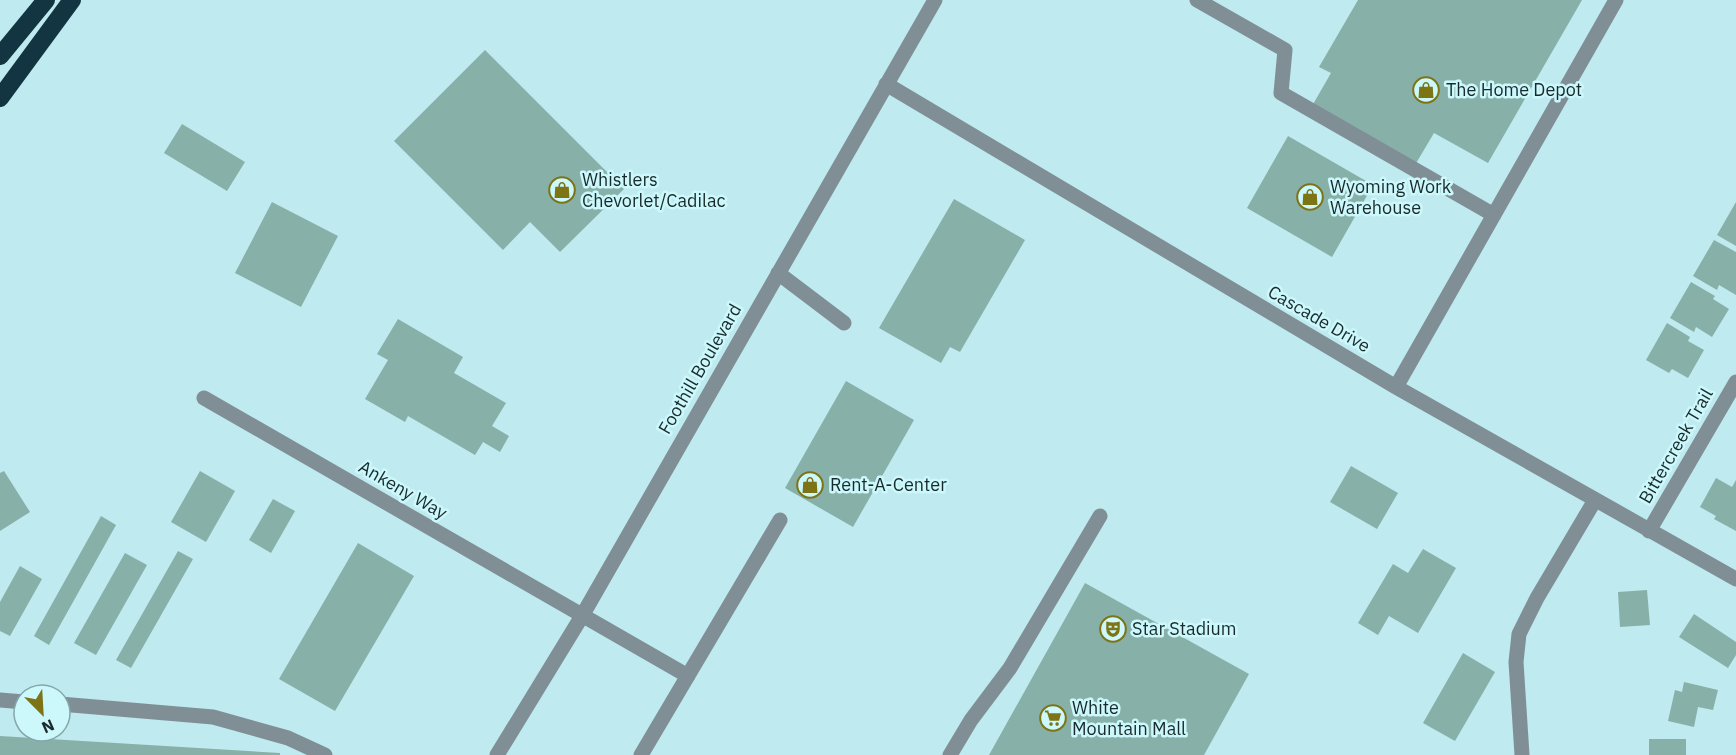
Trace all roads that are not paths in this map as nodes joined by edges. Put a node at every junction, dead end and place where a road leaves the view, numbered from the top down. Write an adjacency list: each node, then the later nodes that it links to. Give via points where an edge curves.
1 (46, 0): 6 (highway)
2 (72, 0): 8 (highway)
3 (935, 0): 7 (street, Foothill Boulevard)
4 (1197, 0): 9 (street, via 1285,50 1281,93)
5 (1616, 0): 9 (street)
6 (0, 56)
7 (886, 84): 10 (street, Foothill Boulevard); 13 (street, Cascade Drive)
8 (0, 98)
9 (1494, 215): 13 (street)
10 (778, 273): 11 (street); 20 (street, Foothill Boulevard)
11 (844, 323)
12 (1736, 382): 18 (street, Bittercreek Trail)
13 (1396, 387): 15 (street, Cascade Drive)
14 (204, 398): 20 (street, Ankeny Way)
15 (1594, 500): 18 (street, Cascade Drive); 27 (street, via 1519,634 1516,662)
16 (1100, 516): 26 (street, via 1010,668)
17 (780, 520): 21 (street)
18 (1649, 531): 19 (street, Cascade Drive)
19 (1736, 579)
20 (582, 616): 21 (street, Ankeny Way); 24 (street, Foothill Boulevard)
21 (688, 676): 25 (street)
22 (72, 705): 23 (street, via 213,717 288,738)
23 (326, 755)
24 (497, 755)
25 (641, 755)
26 (950, 755)
27 (1522, 755)

